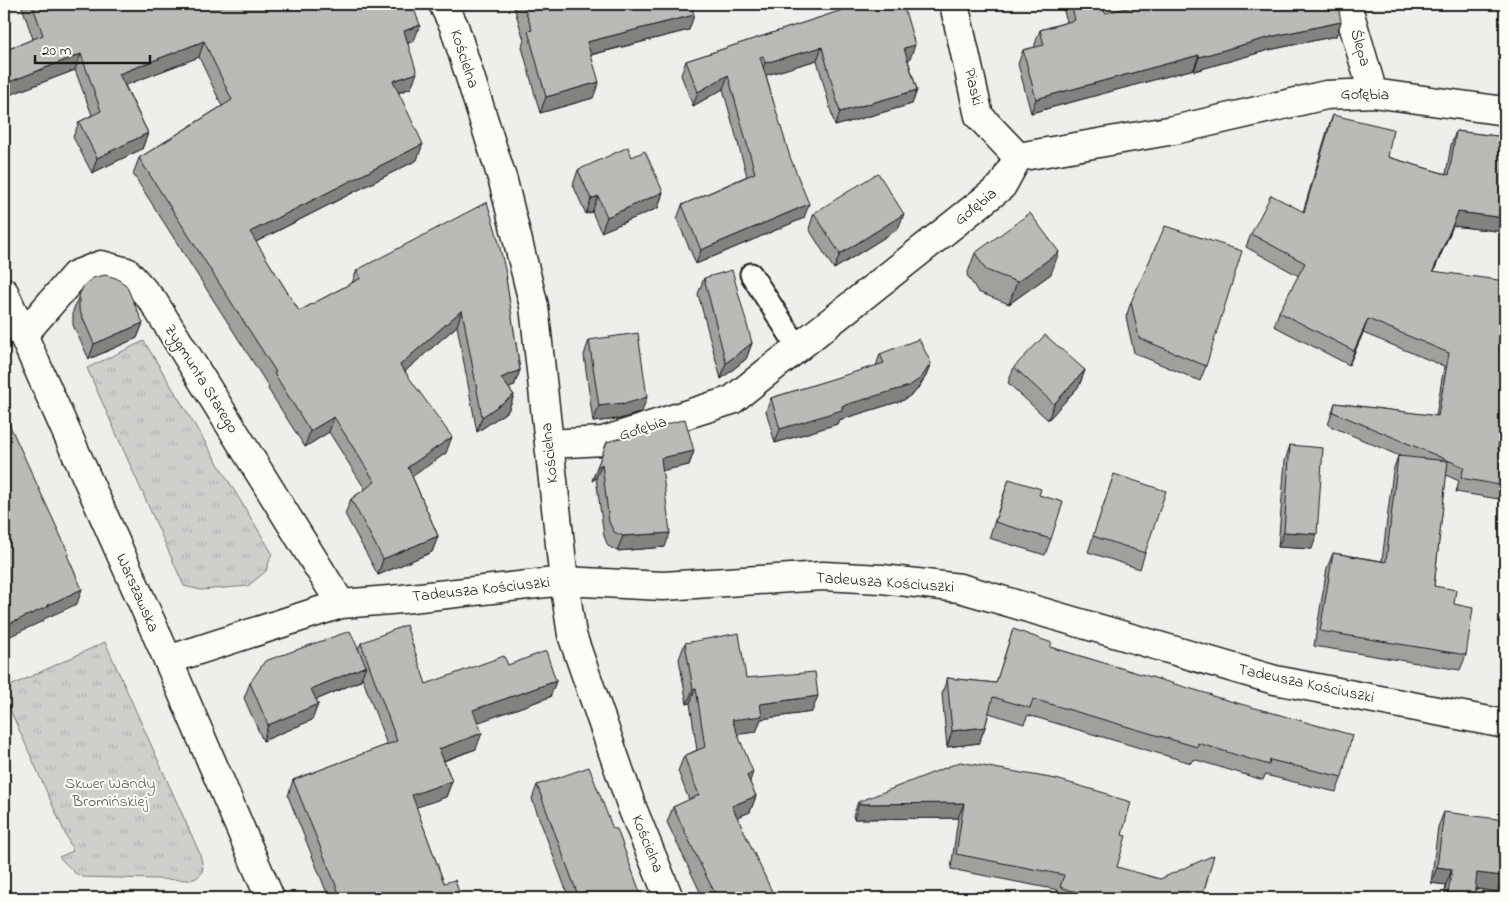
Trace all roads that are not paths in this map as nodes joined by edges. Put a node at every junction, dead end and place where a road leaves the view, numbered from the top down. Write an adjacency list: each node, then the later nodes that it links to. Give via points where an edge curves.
1 (443, 4): 11 (street, Kościelna, via 454,26 502,181 534,306)
2 (954, 4): 6 (street, Piaski, via 979,116)
3 (1347, 4): 4 (street, Ślepa)
4 (1372, 92): 5 (street, Gołębia); 6 (street, Gołębia, via 1326,95 1174,130)
5 (1505, 111)
6 (1018, 157): 10 (street, Gołębia, via 1002,186)
7 (751, 274): 10 (lane)
8 (4, 292): 9 (street, Warszawska)
9 (23, 335): 13 (street, Zygmunta Starego, via 75,275 101,265 126,272 153,302); 14 (street, Warszawska)
10 (799, 349): 11 (street, Gołębia, via 732,400 602,441)
11 (549, 444): 12 (street, Kościelna)
12 (564, 581): 13 (street, Tadeusza Kościuszki); 15 (street, Tadeusza Kościuszki, via 663,586 823,576 960,588 1275,680); 17 (street, Kościelna, via 572,635 633,810)
13 (341, 604): 14 (street, Tadeusza Kościuszki)
14 (168, 660): 16 (street, Warszawska)
15 (1505, 724)
16 (265, 897)
17 (669, 898)

